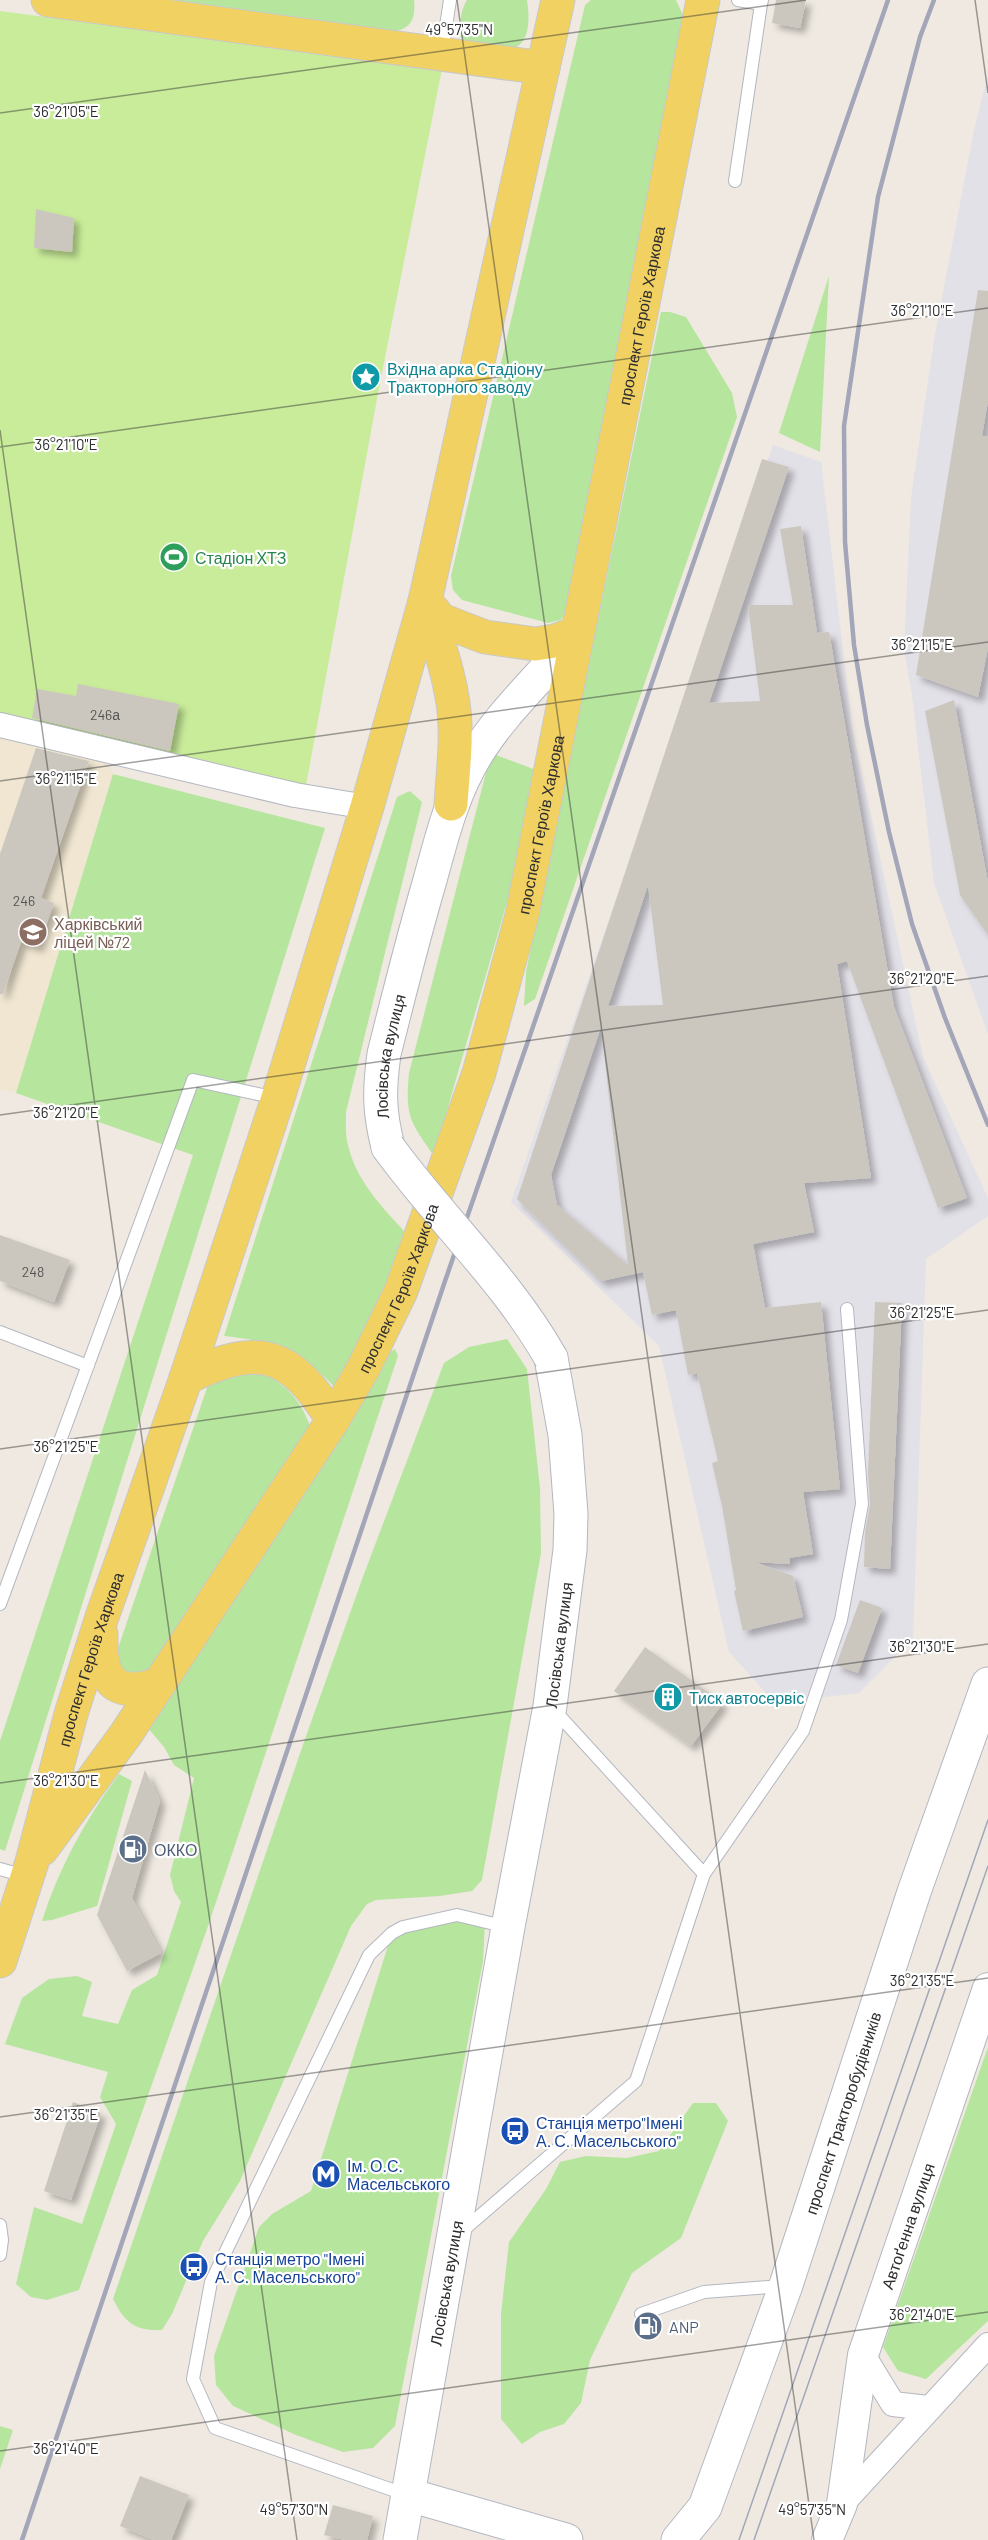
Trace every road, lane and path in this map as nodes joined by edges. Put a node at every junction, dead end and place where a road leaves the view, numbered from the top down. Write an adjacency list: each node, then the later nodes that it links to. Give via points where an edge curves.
1 (48, 0): 7 (main road)
2 (450, 0): 7 (lane)
3 (558, 0): 8 (main road, проспект Героїв Харкова)
4 (704, 0): 11 (main road, проспект Героїв Харкова)
5 (738, 0): 6 (lane)
6 (762, 2): 9 (lane)
7 (442, 53): 8 (main road)
8 (543, 68): 10 (main road, проспект Героїв Харкова)
9 (735, 181)
10 (425, 601): 11 (main road, via 441,620 485,637 535,644); 13 (main road, via 453,703); 14 (main road, проспект Героїв Харкова)
11 (578, 632): 13 (main road, Лосівська вулиця, via 490,733); 20 (main road, проспект Героїв Харкова, via 522,915 479,1072 401,1291)
12 (0, 725): 14 (street, via 295,795)
13 (451, 804): 25 (main road, Лосівська вулиця, bridge, via 384,1054 379,1092 381,1120 388,1147 531,1322 551,1358 565,1435 571,1514)
14 (367, 807): 15 (main road, проспект Героїв Харкова)
15 (278, 1098): 18 (lane, via 193,1080); 19 (main road, проспект Героїв Харкова)
16 (847, 1309): 27 (lane, via 862,1504 841,1620 803,1731)
17 (0, 1332): 18 (lane)
18 (88, 1366): 21 (lane)
19 (186, 1378): 20 (main road, via 230,1359 255,1356 277,1361 295,1370); 22 (main road, проспект Героїв Харкова)
20 (333, 1420): 23 (main road, проспект Героїв Харкова)
21 (0, 1604)
22 (102, 1617): 23 (main road, via 104,1671 111,1682 132,1690); 26 (main road, проспект Героїв Харкова)
23 (159, 1684): 26 (main road, проспект Героїв Харкова, via 126,1734)
24 (988, 1684): 34 (main road, проспект Тракторобудівників, via 914,1892)
25 (550, 1706): 27 (lane); 28 (main road, Лосівська вулиця)
26 (20, 1870): 29 (main road, проспект Героїв Харкова)
27 (704, 1874): 32 (lane, via 636,2081)
28 (508, 1927): 32 (main road, Лосівська вулиця); 39 (lane, via 457,1915 403,1927 369,1955 211,2282 193,2379 215,2428)
29 (0, 1961)
30 (988, 1988): 37 (street, Автоґенна вулиця)
31 (0, 2225): 33 (lane)
32 (453, 2239): 39 (main road, Лосівська вулиця)
33 (0, 2255)
34 (786, 2285): 35 (lane, via 704,2292); 43 (main road, проспект Тракторобудівників, via 705,2507)
35 (641, 2314)
36 (988, 2345): 38 (street)
37 (863, 2355): 38 (street, via 893,2404); 40 (street, Автоґенна вулиця)
38 (928, 2408): 40 (street)
39 (409, 2495): 41 (main road, Лосівська вулиця); 42 (main road)
40 (842, 2504): 44 (street, Автоґенна вулиця)
41 (400, 2540)
42 (566, 2540)
43 (678, 2540)
44 (827, 2540)

